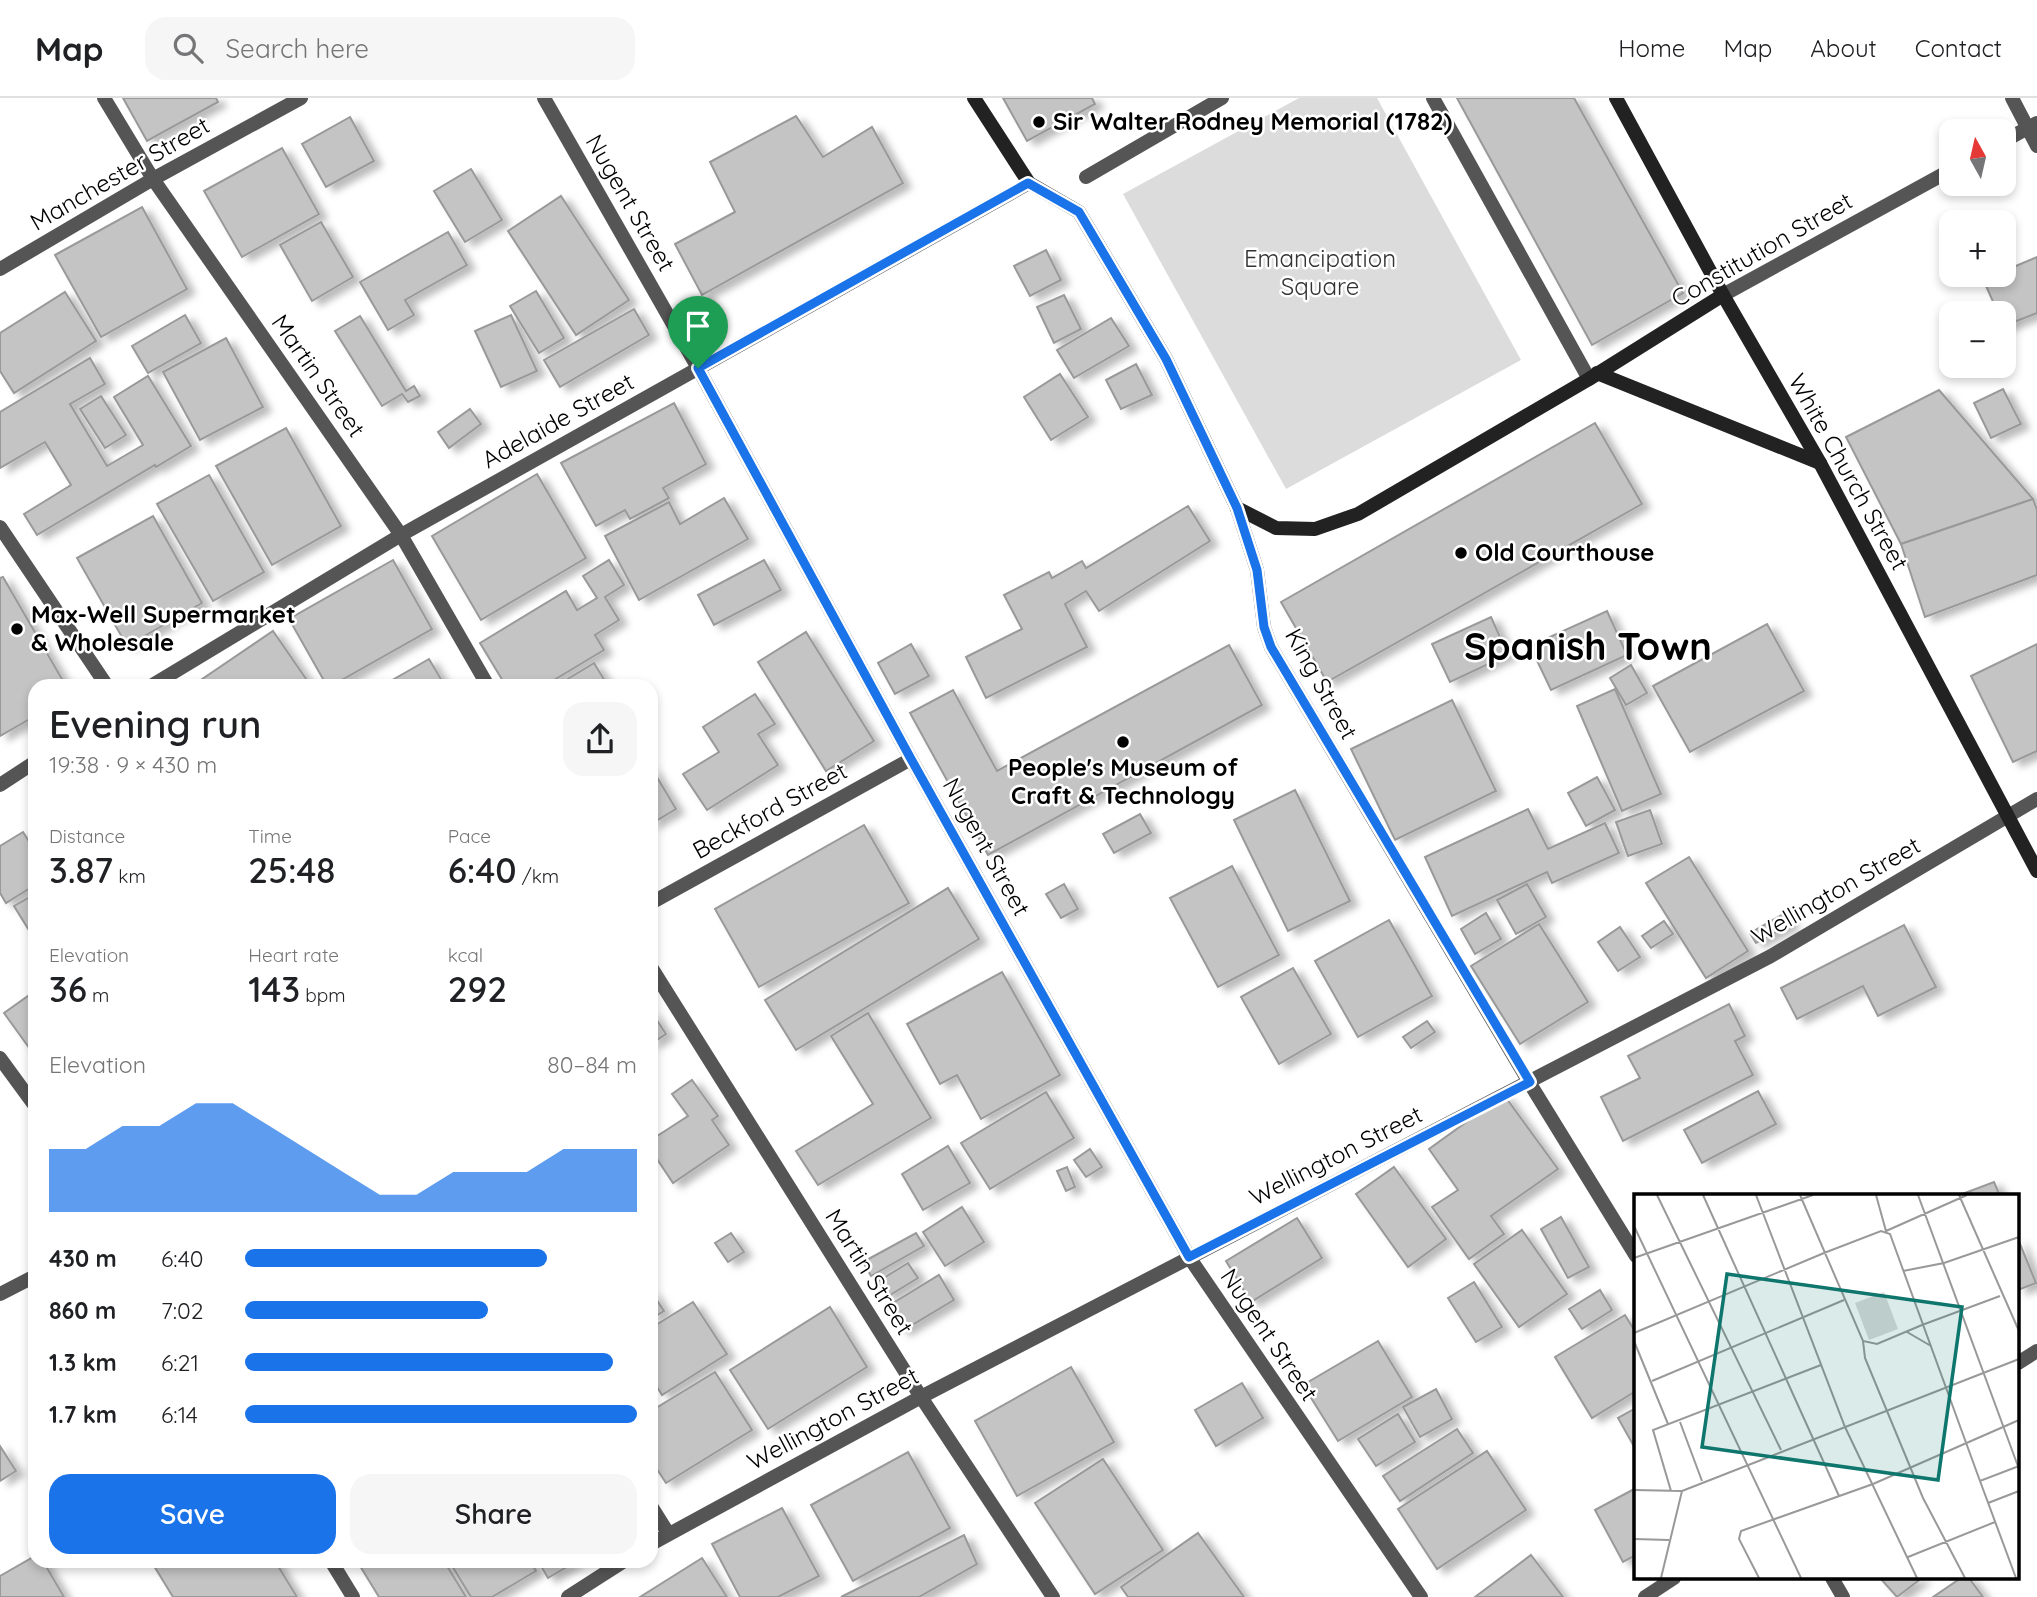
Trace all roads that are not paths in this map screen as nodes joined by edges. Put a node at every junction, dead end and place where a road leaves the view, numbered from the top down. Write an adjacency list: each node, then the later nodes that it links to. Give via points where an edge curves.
1 (104, 98): 14 (street, Martin Street)
2 (301, 98): 14 (street, Manchester Street)
3 (544, 98): 18 (street, Nugent Street)
4 (974, 98): 15 (main road, King Street)
5 (1222, 98): 12 (street)
6 (1433, 98): 19 (street)
7 (1616, 98): 17 (main road, White Church Street)
8 (2012, 98): 9 (street)
9 (2032, 126): 10 (street); 11 (street)
10 (2016, 135)
11 (2037, 146)
12 (1086, 177)
13 (1939, 177): 17 (street, Constitution Street)
14 (153, 179): 16 (street, Manchester Street); 23 (street, Martin Street)
15 (1028, 183): 18 (street, Adelaide Street); 21 (main road, King Street, via 1079,212 1166,359)
16 (0, 269)
17 (1723, 295): 19 (main road, Constitution Street); 20 (main road, White Church Street)
18 (698, 368): 23 (street, Adelaide Street); 27 (street, Nugent Street)
19 (1593, 376): 20 (main road); 21 (main road, Constitution Street, via 1358,514 1315,529 1276,528)
20 (1820, 463): 31 (main road, White Church Street)
21 (1237, 508): 36 (street, King Street, via 1257,570 1271,647)
22 (0, 527): 24 (street)
23 (401, 535): 25 (street, Adelaide Street); 26 (street, Martin Street)
24 (102, 679)
25 (163, 679)
26 (484, 679)
27 (911, 759): 33 (street, Beckford Street); 39 (street, Nugent Street)
28 (28, 767): 29 (street)
29 (0, 785)
30 (2037, 799): 31 (street, Wellington Street)
31 (2008, 816): 32 (main road, White Church Street); 36 (street, Wellington Street, via 1771,956)
32 (2037, 871)
33 (658, 899)
34 (658, 978): 44 (street, Martin Street)
35 (0, 1058): 37 (street)
36 (1530, 1082): 38 (street, King Street); 39 (street, Wellington Street)
37 (28, 1096)
38 (1634, 1253)
39 (1189, 1257): 44 (street, Wellington Street); 55 (street, Nugent Street)
40 (28, 1280): 41 (street)
41 (0, 1294)
42 (2037, 1351): 43 (street)
43 (2020, 1362)
44 (921, 1397): 46 (street, Wellington Street); 54 (street, Martin Street)
45 (658, 1517): 46 (street)
46 (668, 1533): 47 (street, Wellington Street)
47 (658, 1539)
48 (335, 1568): 52 (street)
49 (613, 1568): 53 (street)
50 (1671, 1580): 56 (street)
51 (1833, 1580): 57 (street)
52 (354, 1597)
53 (568, 1597)
54 (1053, 1597)
55 (1422, 1597)
56 (1645, 1597)
57 (1843, 1597)

